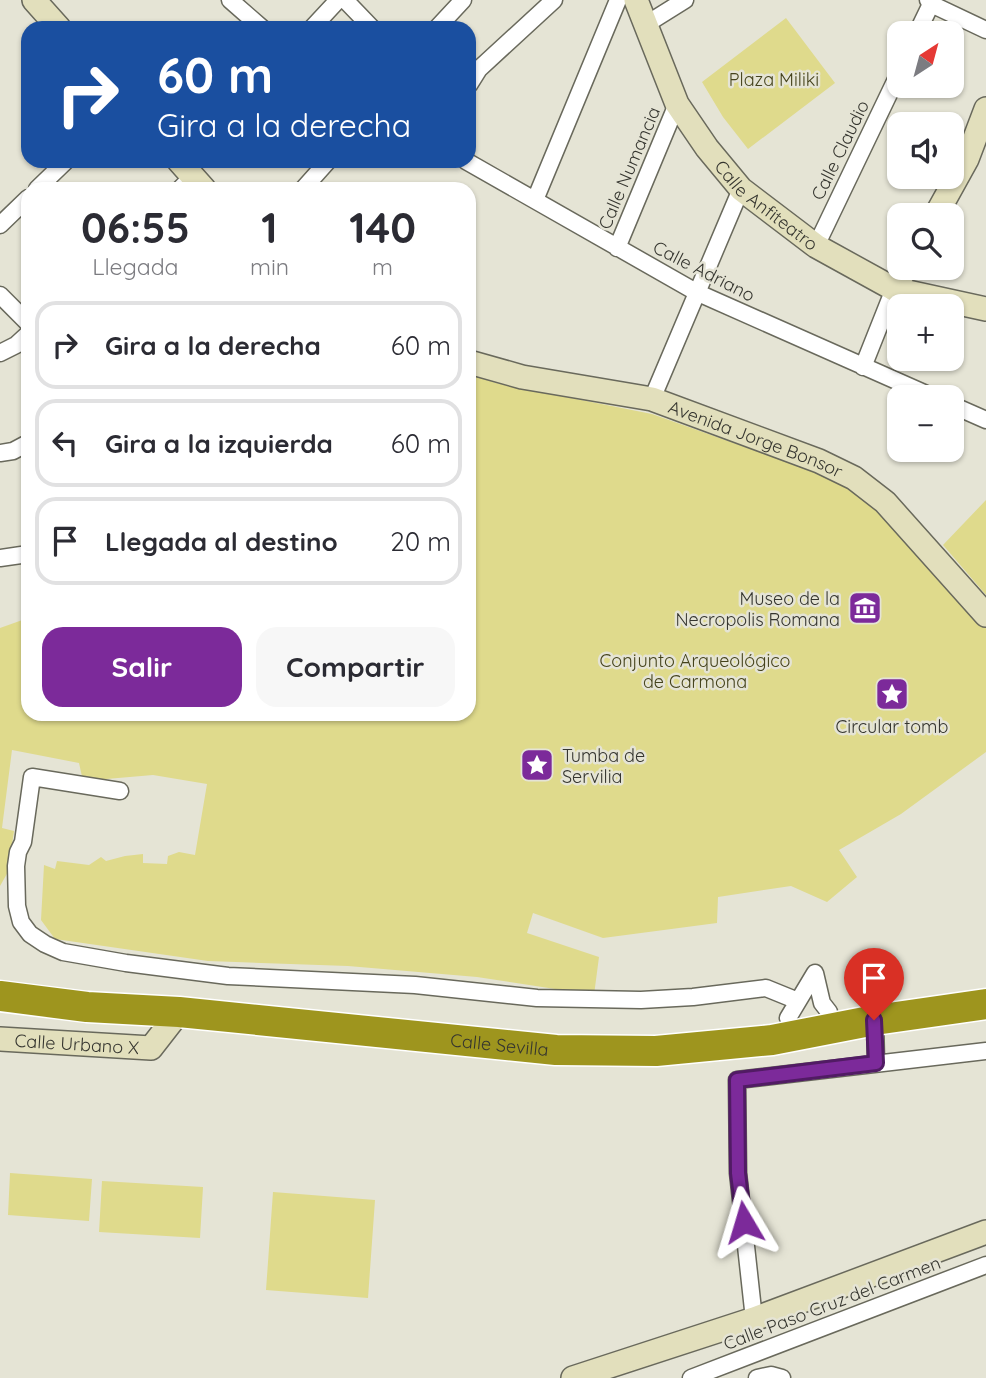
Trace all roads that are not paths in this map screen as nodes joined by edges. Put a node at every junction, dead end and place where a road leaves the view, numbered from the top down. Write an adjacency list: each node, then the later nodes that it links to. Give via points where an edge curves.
1 (34, 0): 11 (street)
2 (230, 0): 12 (street)
3 (338, 0): 13 (street)
4 (345, 0): 14 (street)
5 (463, 0): 15 (street)
6 (554, 0): 19 (street)
7 (618, 0): 29 (street)
8 (636, 0): 17 (street, Calle Anfiteatro)
9 (685, 0): 17 (street)
10 (930, 2): 16 (street); 18 (street)
11 (53, 21)
12 (254, 21)
13 (318, 21)
14 (365, 21)
15 (444, 21)
16 (923, 21)
17 (645, 25): 21 (street, Calle Anfiteatro)
18 (986, 30)
19 (476, 74)
20 (887, 98): 33 (street, Calle Claudio)
21 (677, 104): 28 (street, Calle Anfiteatro); 34 (street, Calle Numancia)
22 (986, 109): 30 (street, via 967,159)
23 (476, 167): 29 (street, Calle Adriano)
24 (59, 168): 26 (street)
25 (322, 168): 27 (street)
26 (44, 182)
27 (309, 182)
28 (741, 189): 33 (street, Calle Anfiteatro); 37 (street)
29 (535, 201): 34 (street, Calle Adriano)
30 (943, 203)
31 (21, 205): 32 (street)
32 (0, 225)
33 (816, 246): 36 (street, Calle Anfiteatro)
34 (617, 248): 37 (street, Calle Adriano)
35 (899, 280): 36 (street)
36 (894, 289): 39 (street, Calle Anfiteatro); 44 (street)
37 (696, 292): 44 (street, Calle Adriano); 46 (street)
38 (0, 295): 40 (street)
39 (986, 309)
40 (21, 317)
41 (21, 340): 42 (street)
42 (0, 353)
43 (476, 364): 46 (street, Avenida Jorge Bonsor, via 522,377)
44 (863, 367): 45 (street, Calle Adriano)
45 (905, 385)
46 (652, 399): 53 (street, Avenida Jorge Bonsor, via 854,478 885,502)
47 (964, 410): 48 (street)
48 (986, 420)
49 (21, 447): 50 (street)
50 (0, 453)
51 (21, 555): 52 (street)
52 (0, 558)
53 (986, 615)
54 (120, 791): 55 (street, via 32,777 23,842)
55 (8, 901): 58 (street, via 26,928 54,948 180,971 576,1000 663,999 766,988)
56 (0, 996): 59 (highway)
57 (983, 997): 60 (highway, Calle Sevilla); 61 (highway, Calle Sevilla)
58 (793, 1010): 60 (highway, Calle Sevilla); 60 (street, via 815,973 821,1003); 62 (highway, Calle Sevilla, via 712,1032 654,1037)
59 (180, 1012): 62 (highway); 63 (street, Calle Urbano X, via 151,1048)
60 (830, 1012)
61 (874, 1020): 62 (highway, Calle Sevilla, via 772,1040 656,1051 556,1050); 65 (street)
62 (458, 1038)
63 (0, 1039)
64 (986, 1051): 65 (street)
65 (876, 1063): 68 (street, via 737,1080 738,1173)
66 (986, 1232): 68 (street)
67 (986, 1265): 69 (street, Calle Paso Cruz del Carmen)
68 (754, 1319): 71 (street)
69 (751, 1355): 70 (street); 72 (street, Calle Paso Cruz del Carmen)
70 (759, 1377): 73 (street)
71 (573, 1378)
72 (691, 1378)
73 (782, 1378)

